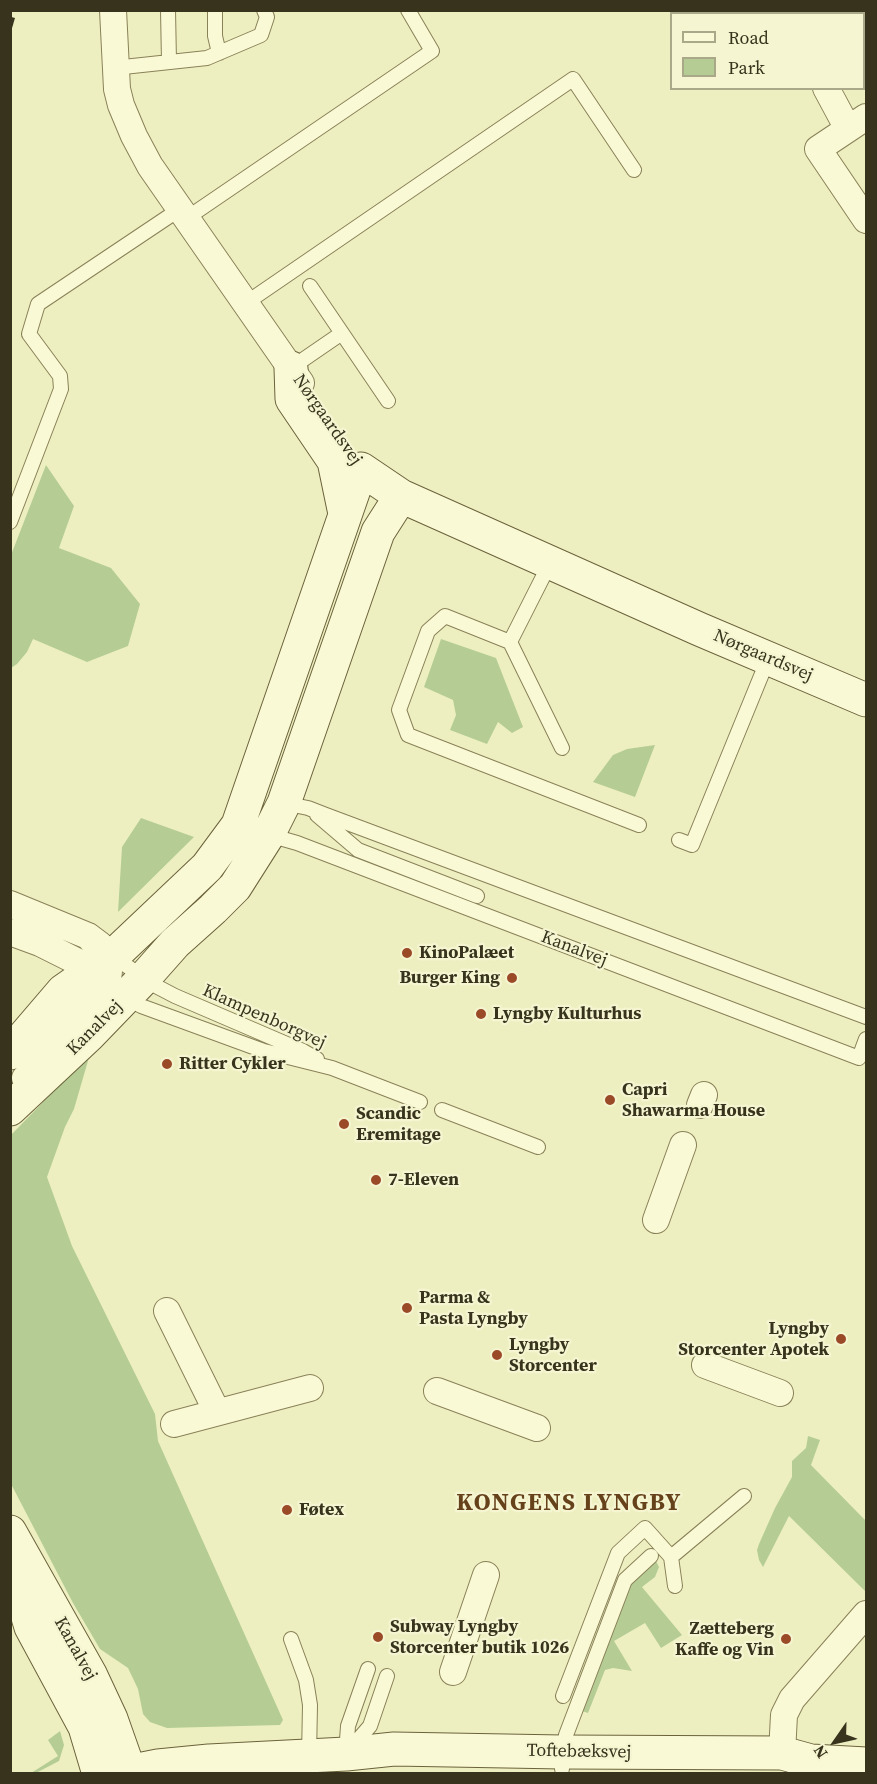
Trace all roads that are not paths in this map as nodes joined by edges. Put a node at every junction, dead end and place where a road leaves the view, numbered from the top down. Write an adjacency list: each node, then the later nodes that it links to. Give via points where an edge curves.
1 (113, 10): 8 (street, Nørgaardsvej)
2 (168, 10): 7 (lane)
3 (215, 10): 6 (lane)
4 (264, 10): 6 (lane, via 267,17 261,34)
5 (408, 10): 12 (lane, via 432,51)
6 (219, 53): 7 (lane)
7 (169, 62): 8 (lane)
8 (114, 68): 12 (street, Nørgaardsvej, via 121,105 134,136)
9 (828, 90): 10 (street)
10 (858, 123): 13 (street, via 818,149)
11 (634, 170): 15 (lane, via 573,80)
12 (183, 214): 15 (street, Nørgaardsvej); 23 (lane, via 38,304 29,334 60,376 61,389)
13 (867, 220)
14 (310, 286): 16 (lane)
15 (246, 303): 17 (street, Nørgaardsvej)
16 (342, 333): 17 (lane); 18 (lane)
17 (291, 368): 19 (street, Nørgaardsvej); 22 (street, via 292,399 334,461)
18 (388, 400)
19 (361, 469): 20 (street, Nørgaardsvej); 22 (street, Kanalvej)
20 (401, 496): 21 (street, Nørgaardsvej); 24 (street, Kanalvej)
21 (433, 510): 24 (street, via 395,524); 25 (street, Nørgaardsvej)
22 (346, 515): 30 (street, Kanalvej)
23 (10, 522)
24 (372, 546): 30 (street, Kanalvej)
25 (550, 563): 26 (lane); 27 (street, Nørgaardsvej)
26 (510, 642): 29 (lane); 31 (lane, via 445,616 428,631 399,710 408,735)
27 (768, 658): 28 (street, Nørgaardsvej); 32 (lane, via 692,845)
28 (867, 700)
29 (562, 748)
30 (264, 815): 33 (lane); 36 (street, Kanalvej, via 207,867); 37 (lane); 38 (lane, Kanalvej, via 308,848 859,1058)
31 (639, 825)
32 (679, 840)
33 (477, 896)
34 (10, 904): 36 (street)
35 (10, 932): 36 (street)
36 (111, 968): 39 (street, Kanalvej, via 63,991); 40 (lane, Klampenborgvej, via 303,1051); 40 (lane, Klampenborgvej, via 141,1006 264,1051); 41 (street, via 104,988); 43 (street, Kanalvej, via 74,1049)
37 (867, 1017)
38 (867, 1039)
39 (10, 1053)
40 (332, 1068): 42 (lane)
41 (10, 1095)
42 (420, 1102)
43 (10, 1108)
44 (442, 1110): 46 (lane)
45 (683, 1145): 47 (street)
46 (538, 1147)
47 (656, 1221)
48 (167, 1311): 53 (street)
49 (705, 1365): 52 (street)
50 (309, 1388): 53 (street)
51 (437, 1391): 55 (street)
52 (780, 1393)
53 (217, 1412): 54 (street)
54 (174, 1424)
55 (537, 1428)
56 (744, 1496): 59 (lane)
57 (10, 1532): 74 (street, Kanalvej, via 111,1719)
58 (651, 1556): 71 (lane, via 625,1580 566,1735)
59 (671, 1557): 62 (lane); 68 (lane, via 645,1528 618,1553)
60 (486, 1575): 66 (street)
61 (10, 1580): 74 (street, Kanalvej, via 85,1727)
62 (675, 1586)
63 (867, 1614): 72 (street, via 792,1699 784,1715)
64 (291, 1639): 70 (lane, via 306,1680 310,1705)
65 (368, 1669): 69 (lane, via 348,1726)
66 (453, 1672)
67 (387, 1676): 69 (lane, via 370,1726)
68 (563, 1696)
69 (346, 1754): 70 (street, Toftebæksvej); 71 (street, Toftebæksvej, via 394,1749)
70 (309, 1756): 73 (street, Toftebæksvej)
71 (562, 1761): 72 (street, Toftebæksvej)
72 (834, 1765)
73 (211, 1767): 74 (street, Toftebæksvej)
74 (115, 1772)

